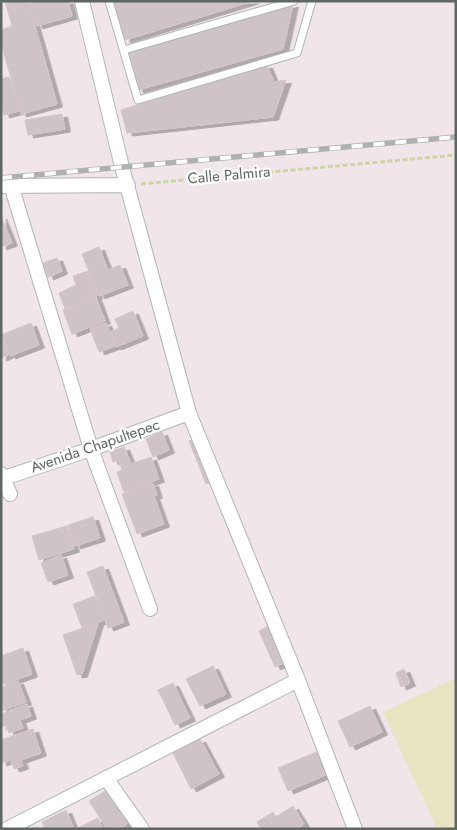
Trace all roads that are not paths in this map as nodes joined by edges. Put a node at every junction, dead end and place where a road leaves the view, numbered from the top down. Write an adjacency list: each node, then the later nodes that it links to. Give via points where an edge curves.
1 (82, 1): 6 (street)
2 (109, 1): 5 (lane)
3 (294, 1): 5 (lane)
4 (312, 1): 5 (lane, via 297,53 138,100)
5 (124, 50)
6 (128, 185): 7 (street); 8 (street)
7 (6, 186): 9 (street)
8 (189, 413): 9 (street, Avenida Chapultepec); 13 (street)
9 (91, 449): 10 (street, Avenida Chapultepec); 12 (street)
10 (2, 477): 11 (street)
11 (10, 494)
12 (150, 610)
13 (298, 680): 14 (street); 17 (street)
14 (106, 778): 15 (street); 16 (street)
15 (7, 829)
16 (142, 829)
17 (355, 829)

